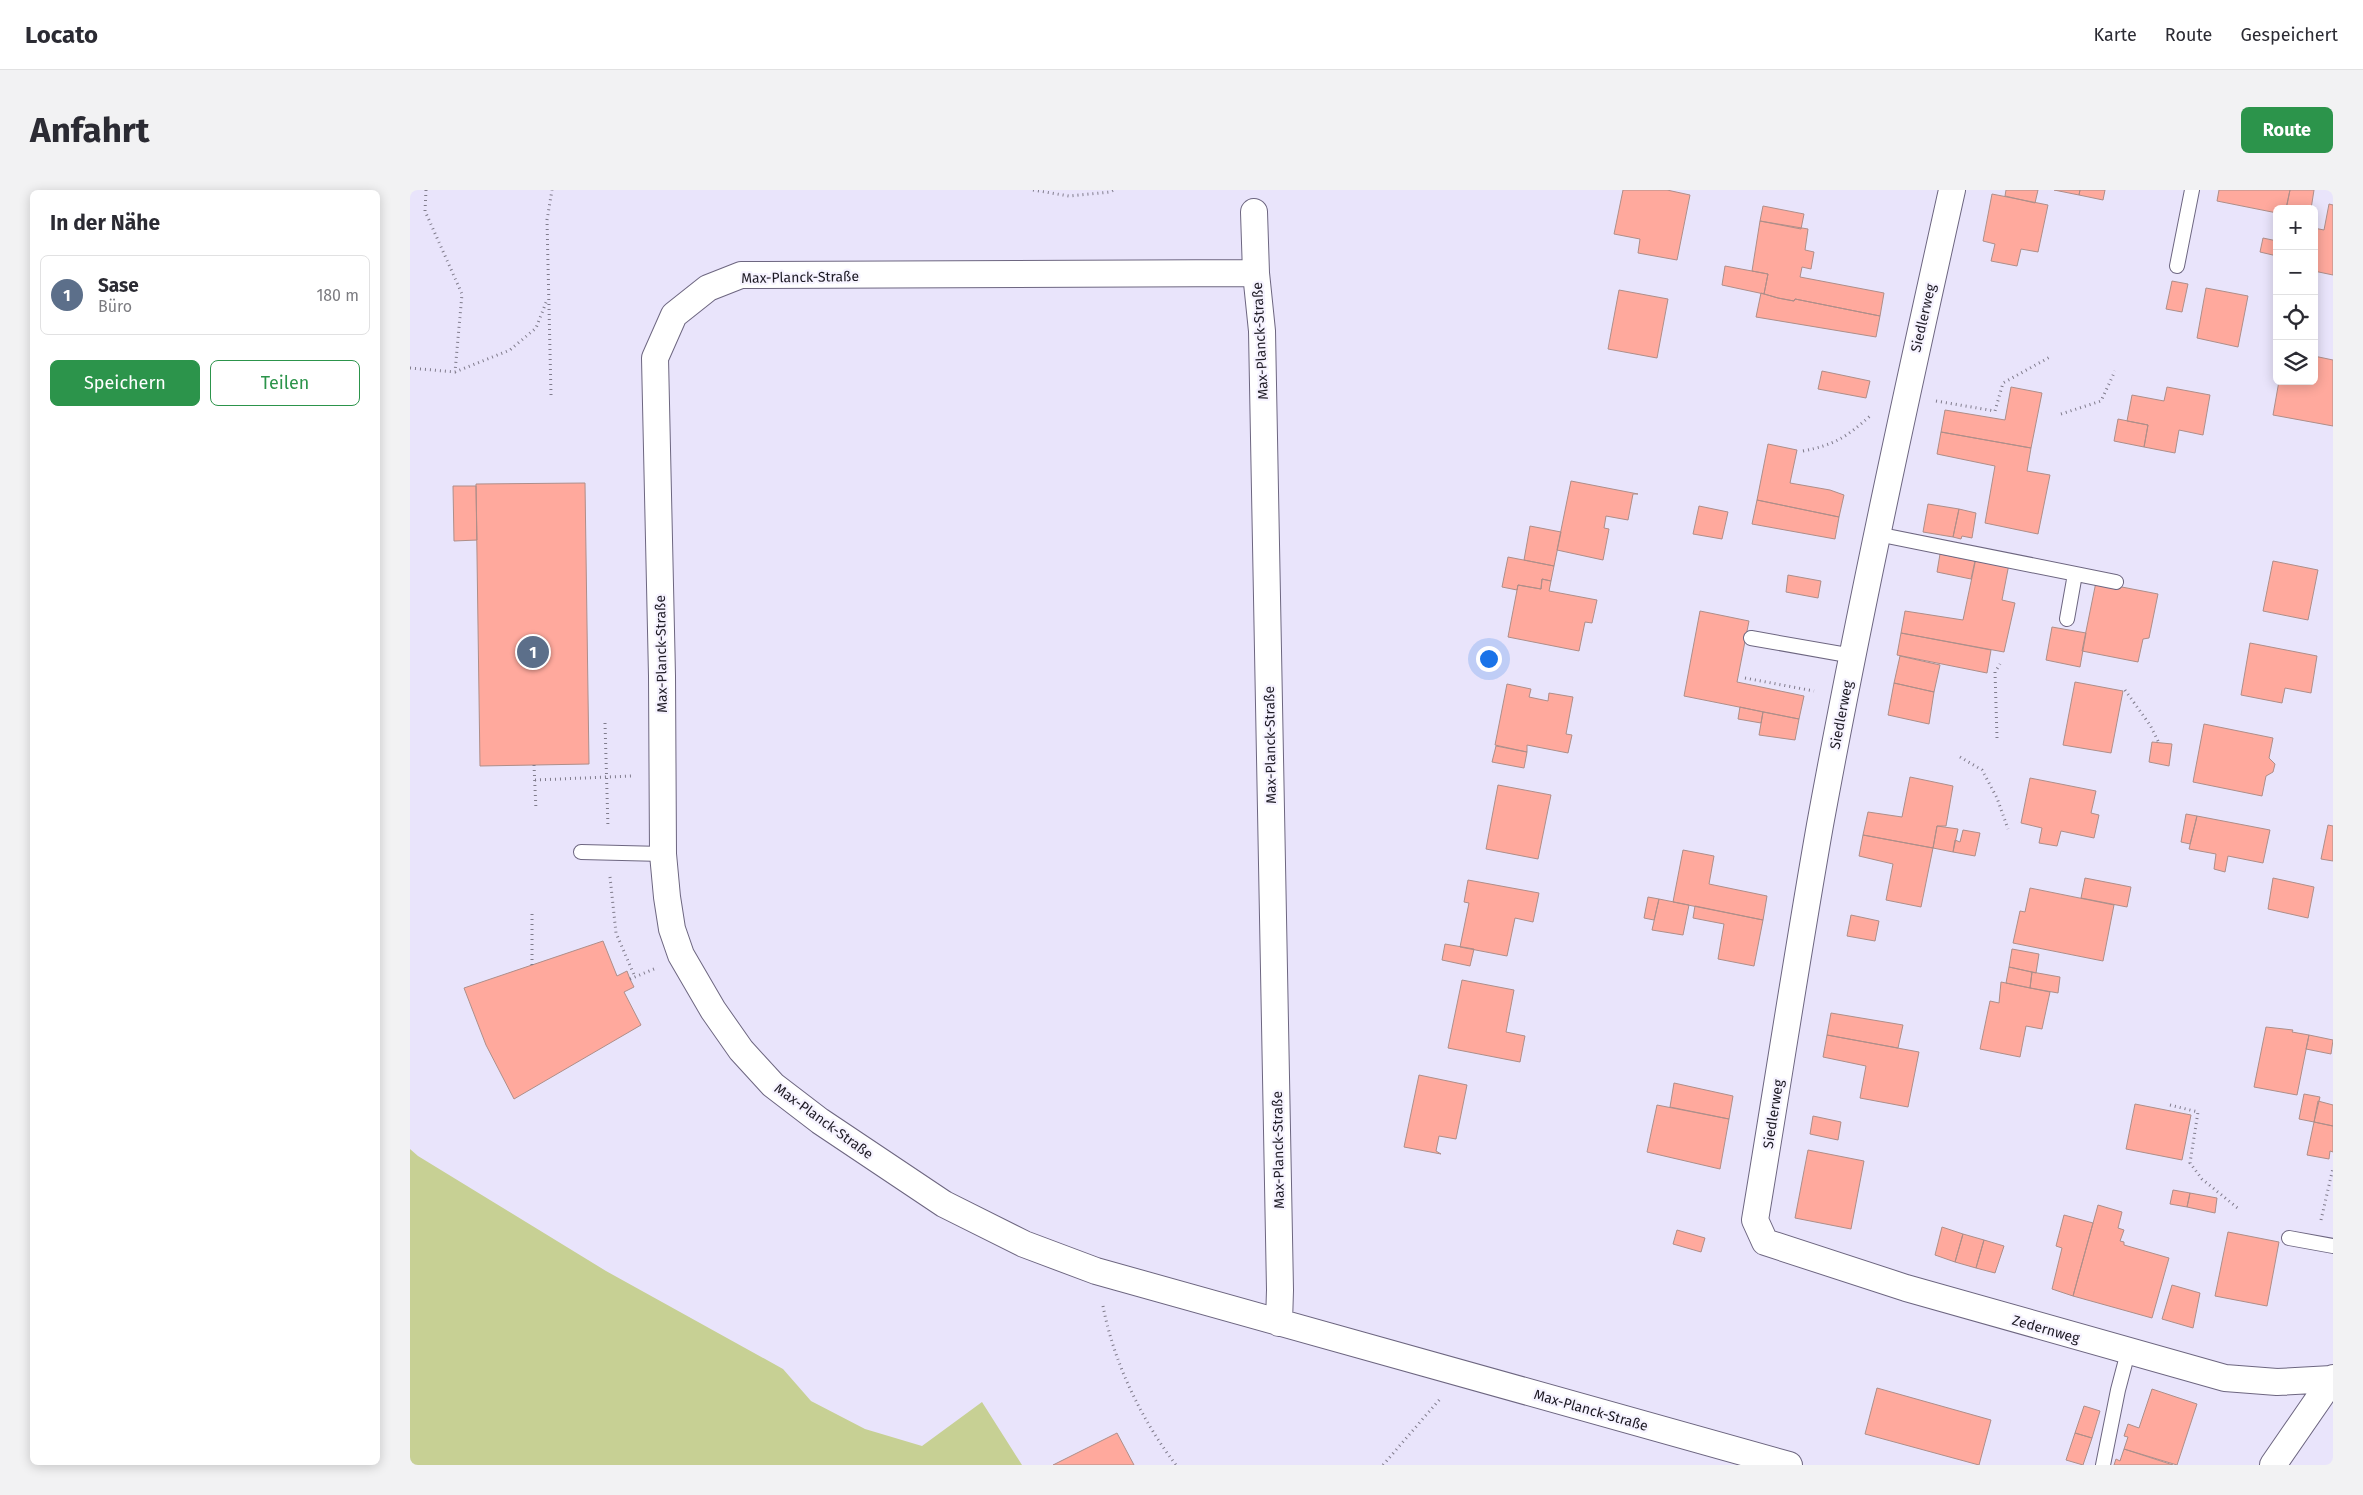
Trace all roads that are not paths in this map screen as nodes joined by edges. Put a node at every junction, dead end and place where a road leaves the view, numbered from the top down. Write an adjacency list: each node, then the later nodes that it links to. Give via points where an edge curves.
1 (1952, 190): 6 (street, Siedlerweg)
2 (2192, 190): 4 (lane)
3 (1254, 212): 5 (street)
4 (2177, 266)
5 (1256, 273): 13 (street, Max-Planck-Straße, via 741,276 708,288 674,315 655,358); 17 (street, Max-Planck-Straße, via 1262,331 1280,1290)
6 (1877, 534): 7 (lane); 11 (street, Siedlerweg)
7 (2075, 574): 8 (lane); 9 (lane)
8 (2116, 582)
9 (2068, 619)
10 (1751, 638): 11 (lane)
11 (1853, 656): 15 (street, Siedlerweg, via 1820,826 1755,1220)
12 (581, 852): 13 (lane)
13 (662, 854): 17 (street, Max-Planck-Straße, via 672,929 681,956 741,1050 773,1085 820,1121 944,1204 1024,1244 1096,1272)
14 (2289, 1238): 16 (lane)
15 (1765, 1242): 18 (street, Zedernweg, via 1906,1288)
16 (2333, 1246)
17 (1278, 1323): 20 (street, Max-Planck-Straße)
18 (2128, 1352): 19 (street, Zedernweg, via 2225,1378 2277,1382); 21 (lane)
19 (2333, 1378): 22 (street)
20 (1789, 1465)
21 (2103, 1465)
22 (2273, 1465)

